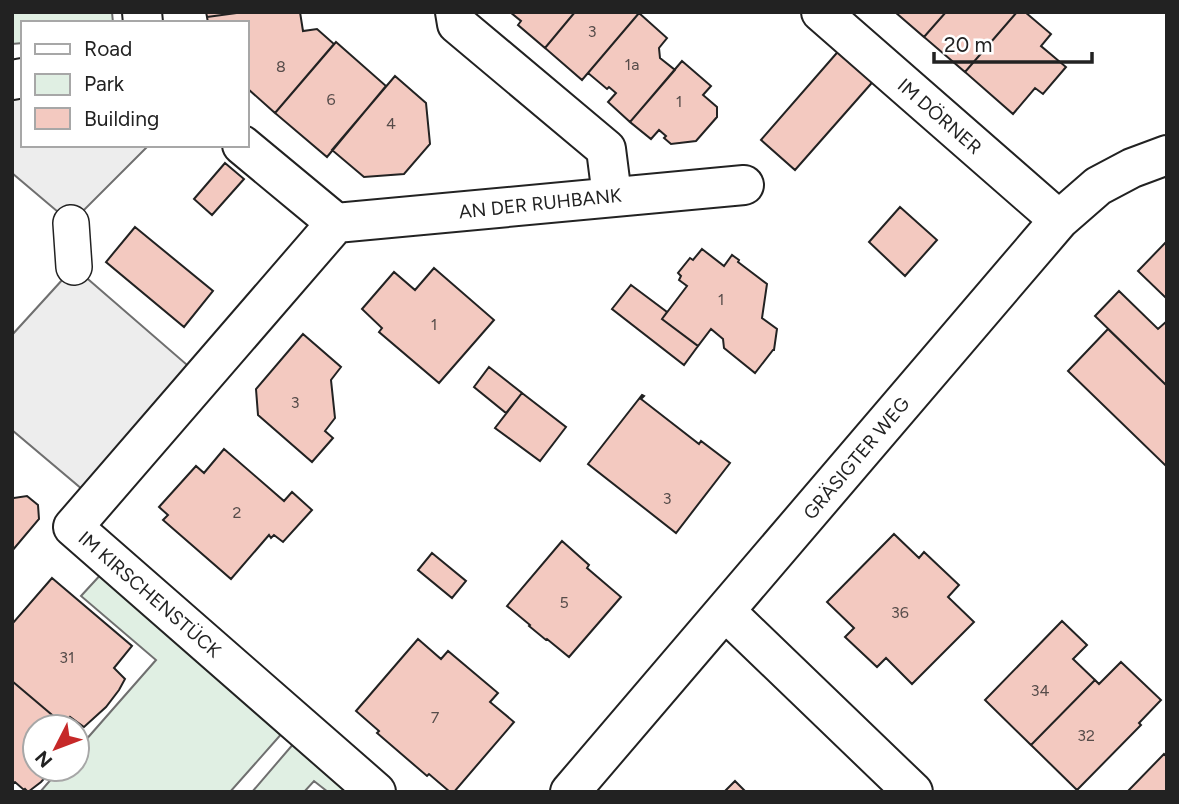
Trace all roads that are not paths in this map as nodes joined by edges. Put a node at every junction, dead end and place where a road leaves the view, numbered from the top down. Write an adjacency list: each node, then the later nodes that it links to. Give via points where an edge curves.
1 (456, 12): 6 (street, via 457,24 606,149)
2 (821, 12): 7 (street, IM DÖRNER)
3 (244, 147): 9 (street)
4 (1167, 155): 7 (street, GRÄSIGTER WEG, via 1107,181)
5 (744, 185): 6 (street, AN DER RUHBANK)
6 (612, 196): 9 (street, AN DER RUHBANK)
7 (1059, 220): 11 (street, GRÄSIGTER WEG)
8 (71, 223): 10 (street)
9 (336, 223): 12 (street, IM KIRSCHENSTÜCK, via 73,527)
10 (74, 267)
11 (726, 611): 13 (street, GRÄSIGTER WEG); 14 (street)
12 (376, 792)
13 (570, 792)
14 (913, 792)

